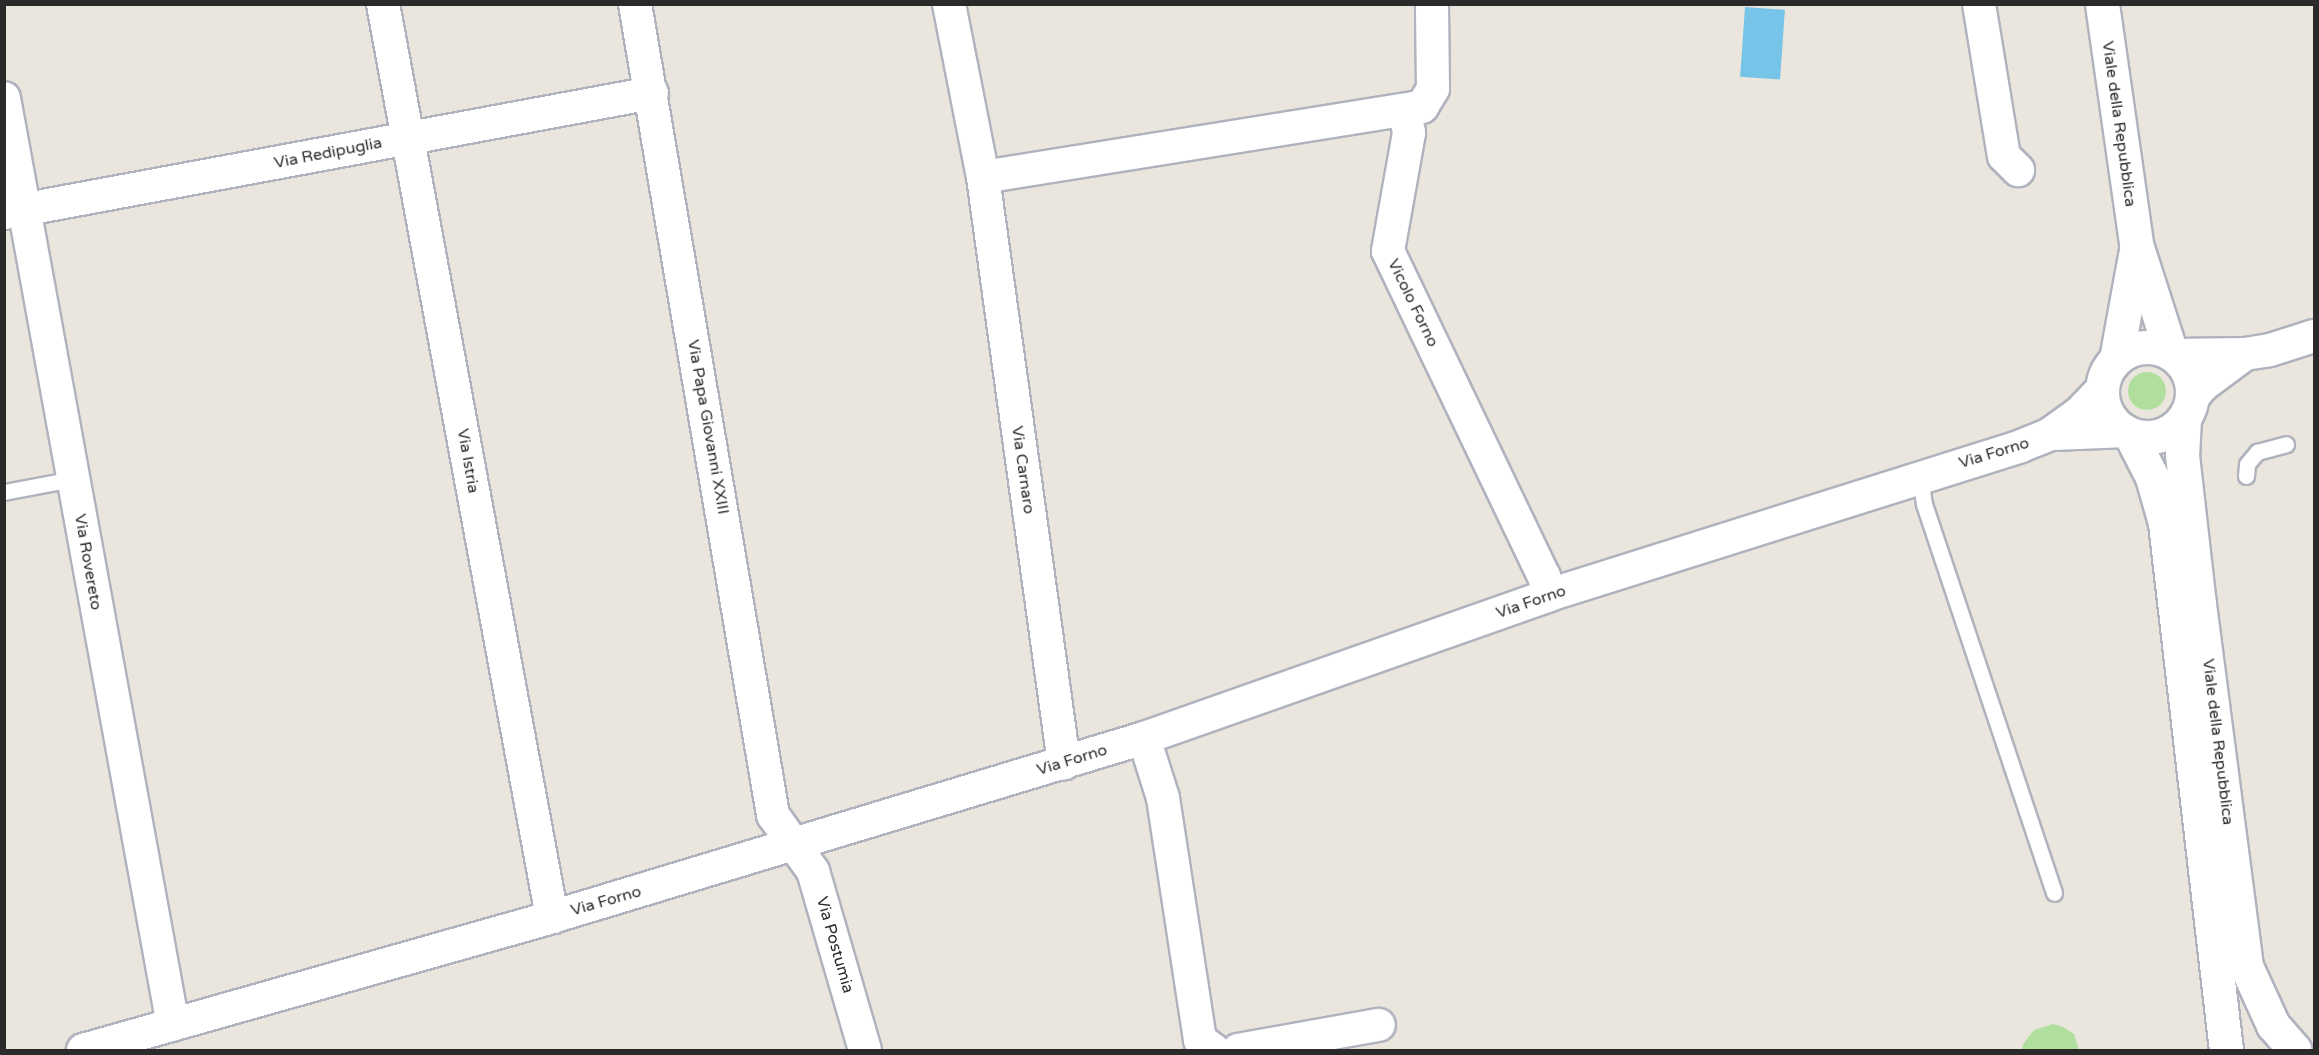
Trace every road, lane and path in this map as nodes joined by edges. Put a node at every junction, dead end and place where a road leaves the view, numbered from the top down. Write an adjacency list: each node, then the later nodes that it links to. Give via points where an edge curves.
1 (383, 4): 10 (street, Via Istria)
2 (635, 4): 7 (street, Via Papa Giovanni XXIII)
3 (949, 4): 12 (street, Via Carnaro)
4 (1432, 4): 9 (street, via 1433,89 1422,107)
5 (1979, 4): 11 (street, via 2004,156)
6 (2102, 4): 14 (main road, Viale della Repubblica)
7 (652, 93): 10 (street, Via Redipuglia); 31 (street, Via Papa Giovanni XXIII, via 774,815)
8 (4, 98): 13 (street, Via Rovereto)
9 (1405, 112): 12 (street); 28 (street, Vicolo Forno, via 1409,133 1388,251)
10 (409, 138): 13 (street, Via Redipuglia); 33 (street, Via Istria)
11 (2018, 170)
12 (983, 177): 30 (street, Via Carnaro)
13 (14, 212): 26 (street, Via Rovereto)
14 (2136, 244): 16 (main road, Viale della Repubblica); 18 (main road, Viale della Repubblica)
15 (2314, 336): 17 (street)
16 (2173, 354): 17 (street); 18 (main road, via 2157,347 2143,347); 20 (main road, Viale della Repubblica, via 2186,367 2192,381)
17 (2245, 354): 20 (street, via 2203,385)
18 (2116, 359): 19 (main road, Viale della Repubblica)
19 (2102, 389): 21 (main road, Viale della Repubblica, via 2108,413); 22 (street, Via Forno, via 2079,413)
20 (2188, 408): 21 (main road, via 2169,432 2150,437); 41 (main road, Viale della Repubblica, via 2182,455 2246,966 2272,1025)
21 (2127, 433): 22 (street, Via Forno); 40 (main road, Viale della Repubblica, via 2152,477 2165,523)
22 (2050, 434): 24 (street, Via Forno)
23 (2286, 444): 25 (lane, via 2257,452 2247,464)
24 (1920, 476): 28 (street, Via Forno); 32 (lane, via 1926,511)
25 (2246, 476)
26 (73, 479): 27 (lane); 34 (street, Via Rovereto)
27 (4, 492)
28 (1550, 595): 29 (street, Via Forno)
29 (1144, 738): 30 (street, Via Forno); 38 (street, via 1163,798 1200,1040)
30 (1064, 763): 31 (street, Via Forno)
31 (794, 844): 33 (street, Via Forno); 37 (street, Via Postumia, via 813,871)
32 (2054, 893)
33 (552, 917): 34 (street, Via Forno)
34 (173, 1025): 36 (street, Via Forno)
35 (1379, 1025): 39 (street)
36 (82, 1050)
37 (865, 1050)
38 (1214, 1050)
39 (1238, 1050)
40 (2226, 1050)
41 (2295, 1050)

